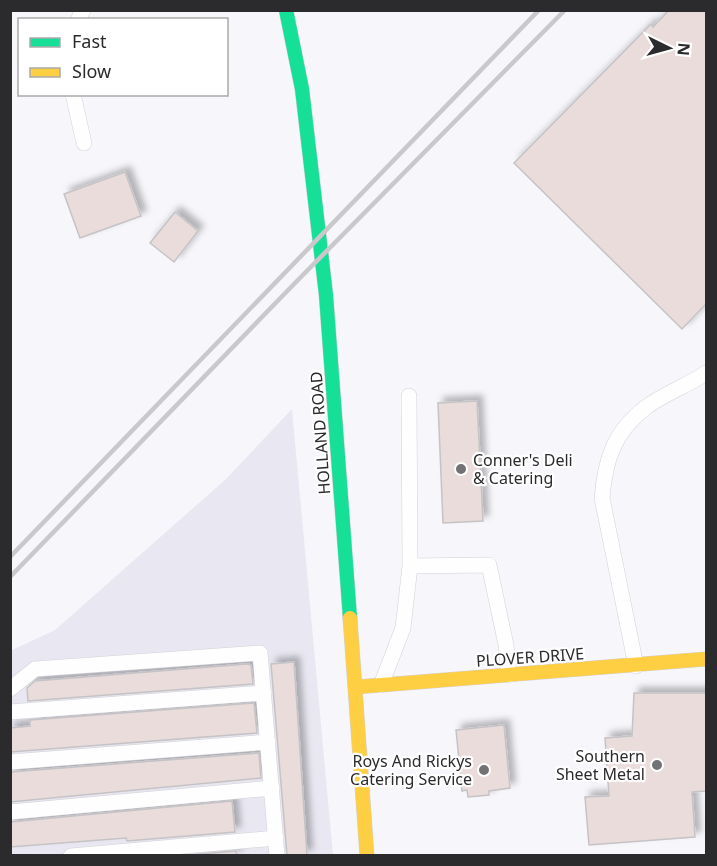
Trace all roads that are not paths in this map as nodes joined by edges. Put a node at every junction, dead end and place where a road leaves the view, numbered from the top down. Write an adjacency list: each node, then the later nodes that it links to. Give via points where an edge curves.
1 (286, 10): 11 (main road, HOLLAND ROAD, via 302,88 326,295)
2 (73, 96): 3 (lane)
3 (84, 143)
4 (706, 374): 8 (lane, via 646,407 624,428 604,473 602,498)
5 (409, 396): 6 (lane)
6 (410, 566): 9 (lane, via 489,565); 10 (lane, via 403,628)
7 (706, 659): 8 (main road, PLOVER DRIVE)
8 (636, 666): 9 (main road, PLOVER DRIVE)
9 (509, 675): 10 (main road, PLOVER DRIVE)
10 (381, 685): 11 (main road, PLOVER DRIVE)
11 (356, 687): 22 (main road, HOLLAND ROAD)
12 (10, 689): 13 (lane, via 35,669 260,653)
13 (264, 693): 14 (lane); 15 (lane)
14 (10, 712)
15 (268, 742): 16 (lane); 17 (lane)
16 (10, 762)
17 (272, 788): 18 (lane); 19 (lane)
18 (10, 812)
19 (276, 838): 20 (lane); 21 (lane)
20 (72, 855)
21 (277, 855)
22 (367, 855)

